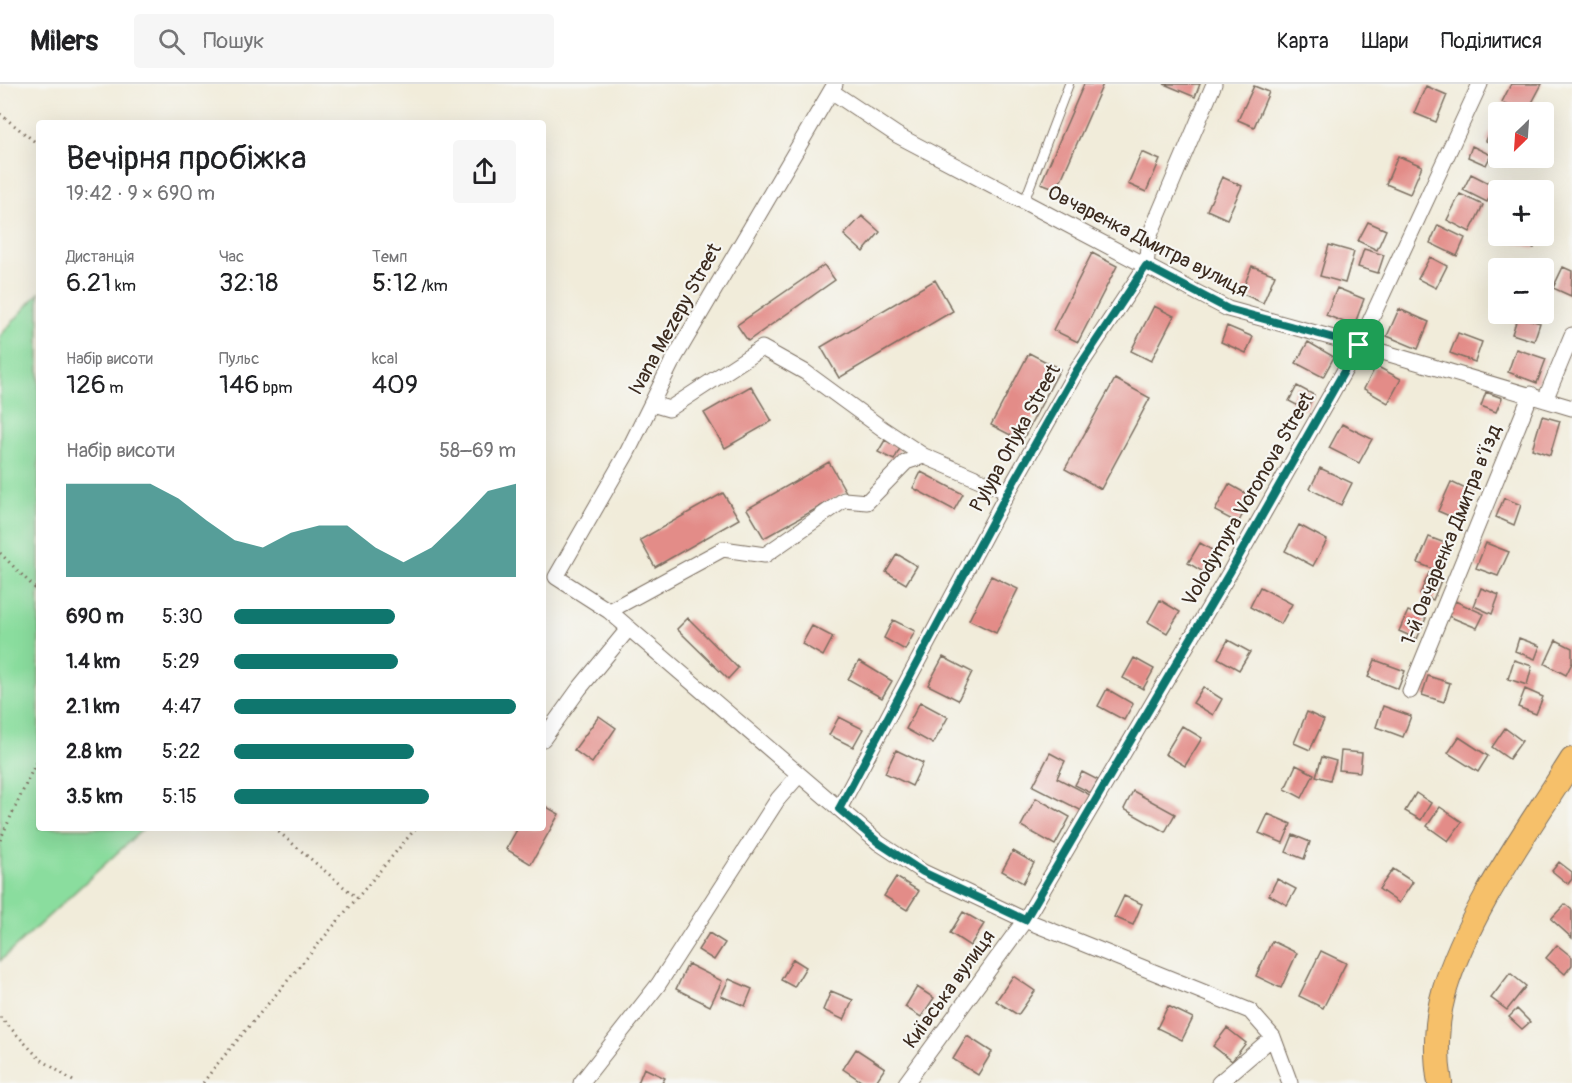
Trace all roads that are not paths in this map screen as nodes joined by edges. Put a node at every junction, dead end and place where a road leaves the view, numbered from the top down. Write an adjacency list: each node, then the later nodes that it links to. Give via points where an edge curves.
1 (1070, 84): 5 (lane)
2 (1214, 84): 6 (street, Pylypa Orlyka Street, via 1149,237)
3 (1480, 84): 8 (street, Volodymyra Voronova Street)
4 (833, 87): 5 (street, Овчаренка Дмитра вулиця, via 897,135); 10 (street, Ivana Mezepy Street, via 671,364)
5 (1024, 202): 6 (street, Овчаренка Дмитра вулиця)
6 (1146, 266): 8 (street, Овчаренка Дмитра вулиця, via 1228,309); 13 (street, Pylypa Orlyka Street, via 1077,370)
7 (1572, 335): 9 (street, 1-й Овчаренка Дмитра в’їзд)
8 (1359, 345): 9 (street, Овчаренка Дмитра вулиця); 21 (street, Volodymyra Voronova Street)
9 (1538, 397): 11 (street, Овчаренка Дмитра вулиця); 16 (street, 1-й Овчаренка Дмитра в’їзд)
10 (652, 404): 12 (street, via 669,409 762,348 806,372); 14 (street, Ivana Mezepy Street, via 556,577)
11 (1572, 408)
12 (924, 456): 13 (street); 14 (street, via 906,462 867,502 844,500 765,555 723,549)
13 (1008, 492): 20 (street, Pylypa Orlyka Street)
14 (609, 612): 15 (street)
15 (629, 628): 17 (street); 19 (street)
16 (1410, 691)
17 (546, 735)
18 (1572, 760): 28 (highway, via 1498,878 1455,960 1444,995 1438,1041)
19 (800, 775): 20 (street); 23 (street, via 778,799 658,985)
20 (839, 809): 21 (street, via 879,843 923,872)
21 (1025, 920): 22 (street, via 1250,1011); 25 (street, Київська вулиця)
22 (1273, 1037): 26 (street); 27 (street)
23 (584, 1079): 24 (street)
24 (601, 1083)
25 (906, 1083)
26 (1219, 1083)
27 (1290, 1083)
28 (1440, 1083)

